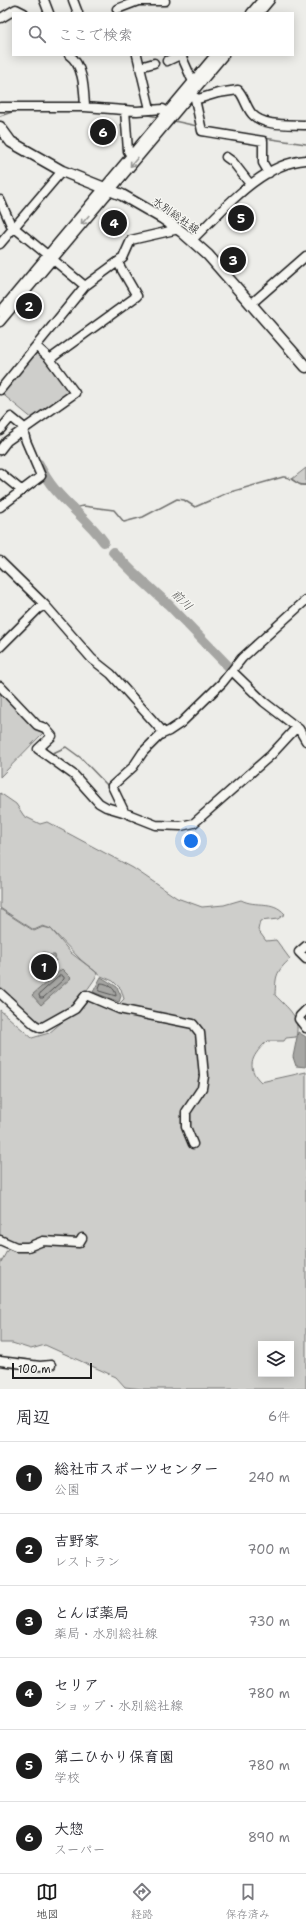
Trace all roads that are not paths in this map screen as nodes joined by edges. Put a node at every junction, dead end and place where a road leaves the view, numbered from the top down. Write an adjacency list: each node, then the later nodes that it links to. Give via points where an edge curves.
1 (44, 0): 10 (street)
2 (73, 0): 11 (street)
3 (115, 0): 8 (street)
4 (138, 0): 7 (street); 8 (street)
5 (262, 0): 12 (street)
6 (270, 0): 13 (street)
7 (165, 1)
8 (118, 11)
9 (22, 12): 14 (street, via 16,9)
10 (49, 12)
11 (78, 12)
12 (252, 12)
13 (260, 12)
14 (1, 18)
15 (70, 56): 27 (street, via 75,59 85,88)
16 (137, 56): 23 (street)
17 (179, 56): 21 (street)
18 (181, 56): 24 (street)
19 (214, 56): 24 (street)
20 (223, 56): 25 (street)
21 (167, 61)
22 (154, 63): 23 (street)
23 (140, 67): 28 (street)
24 (193, 82): 25 (street)
25 (190, 95): 30 (street); 31 (street, via 238,90 252,114 259,120); 37 (street, via 202,131 263,141 263,163)
26 (0, 107): 27 (street)
27 (85, 108): 29 (street)
28 (150, 109): 29 (street); 30 (street, via 163,109)
29 (125, 112): 33 (street, via 128,150)
30 (167, 117): 33 (street); 39 (street, one-way to 39)
31 (306, 125)
32 (0, 127): 36 (main road, 水別総社線, via 11,142)
33 (131, 154): 39 (street)
34 (226, 157): 38 (street)
35 (306, 160): 37 (street, via 290,163)
36 (62, 171): 39 (main road, 水別総社線); 41 (street)
37 (269, 173): 38 (street)
38 (250, 184): 43 (street)
39 (107, 189): 42 (main road, 水別総社線); 46 (street)
40 (1, 203): 41 (street)
41 (14, 228): 44 (street); 46 (street)
42 (179, 229): 43 (main road, 水別総社線); 47 (street, via 131,240)
43 (192, 240): 49 (main road, 水別総社線)
44 (0, 244)
45 (306, 256): 49 (street)
46 (50, 257): 48 (street); 50 (street); 51 (street)
47 (118, 263): 48 (street); 53 (street, via 138,296)
48 (85, 286): 52 (street)
49 (251, 304): 54 (main road, 水別総社線)
50 (0, 312)
51 (0, 322)
52 (36, 346): 53 (street); 55 (street)
53 (50, 359): 57 (street, via 75,393)
54 (306, 367)
55 (0, 390)
56 (0, 430): 57 (street, via 11,417 22,426)
57 (24, 433): 58 (street, via 8,441); 60 (street, via 41,476)
58 (0, 450)
59 (0, 472): 60 (street)
60 (22, 490): 61 (street)
61 (0, 507)
62 (0, 561): 64 (street)
63 (306, 600): 66 (street, via 242,658 233,668)
64 (45, 605): 65 (street); 69 (street, via 92,659 111,674)
65 (0, 647)
66 (233, 672): 68 (street); 69 (street, via 180,723)
67 (0, 686): 68 (street, via 52,736 38,750 74,775 102,805 156,825 181,826 194,822 263,762)
68 (296, 728): 70 (street)
69 (164, 733): 71 (street, via 154,740 133,767 112,786)
70 (306, 741)
71 (123, 809)
72 (306, 946): 73 (street, via 299,952)
73 (306, 959)
74 (0, 993): 77 (street, via 41,1028 75,1009 86,995 119,1009 192,1024 200,1033 204,1076 202,1088 186,1112 186,1127)
75 (306, 1010): 76 (street, via 299,1020)
76 (306, 1028)
77 (193, 1144)
78 (82, 1238): 79 (street, via 79,1243 43,1241 28,1247)
79 (0, 1240)
80 (0, 1361): 81 (street)
81 (51, 1365)

